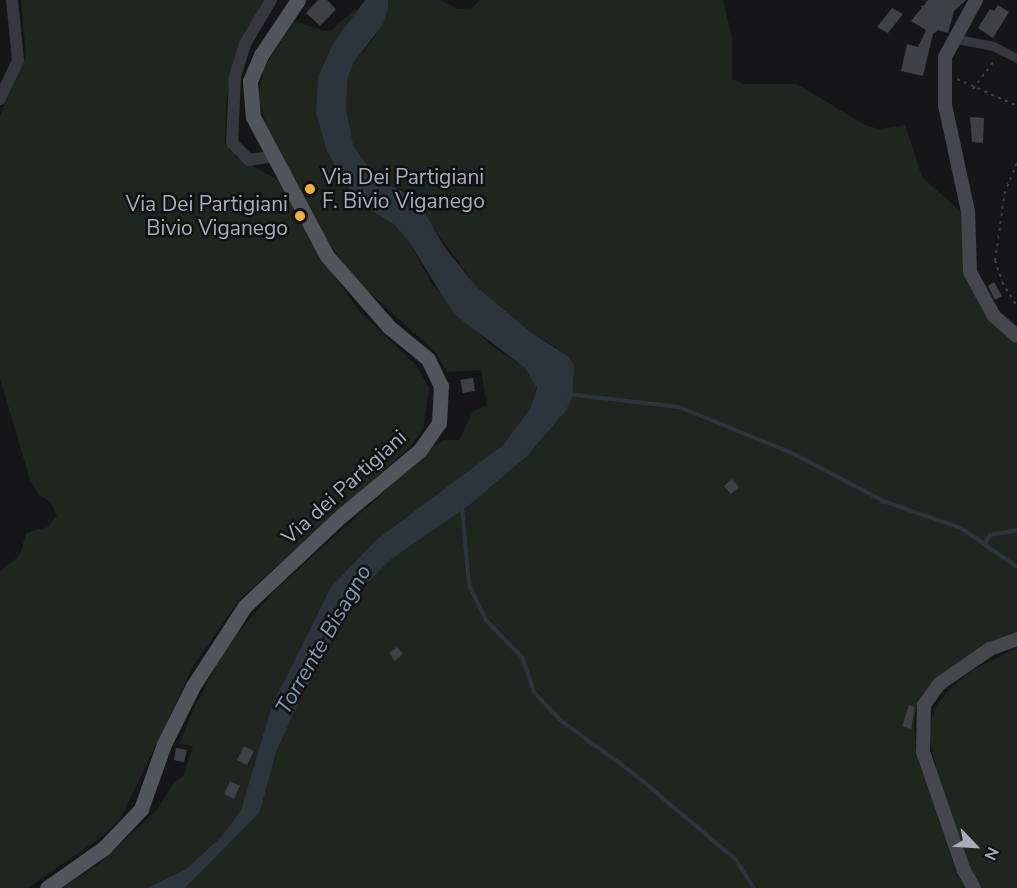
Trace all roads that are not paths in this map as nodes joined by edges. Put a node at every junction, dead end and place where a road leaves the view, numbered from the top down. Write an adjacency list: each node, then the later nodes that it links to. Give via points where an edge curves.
1 (12, 0): 7 (street, via 18,60)
2 (271, 0): 8 (street, via 245,44 235,77 232,143 249,160)
3 (298, 0): 8 (main road, Via dei Partigiani, via 261,55 250,81 253,117)
4 (976, 0): 5 (main road)
5 (952, 38): 6 (street, via 988,44); 9 (main road, via 945,57 945,105 968,211 970,272 994,316)
6 (1017, 58)
7 (0, 99)
8 (273, 156): 11 (main road, Via dei Partigiani, via 327,256 389,327 428,358 441,386 439,423 420,450 341,516 245,606 193,686 164,744 141,809 104,848)
9 (1017, 336)
10 (1017, 639): 12 (main road, via 990,650 939,684 923,714 923,752 964,871)
11 (47, 888)
12 (974, 888)

